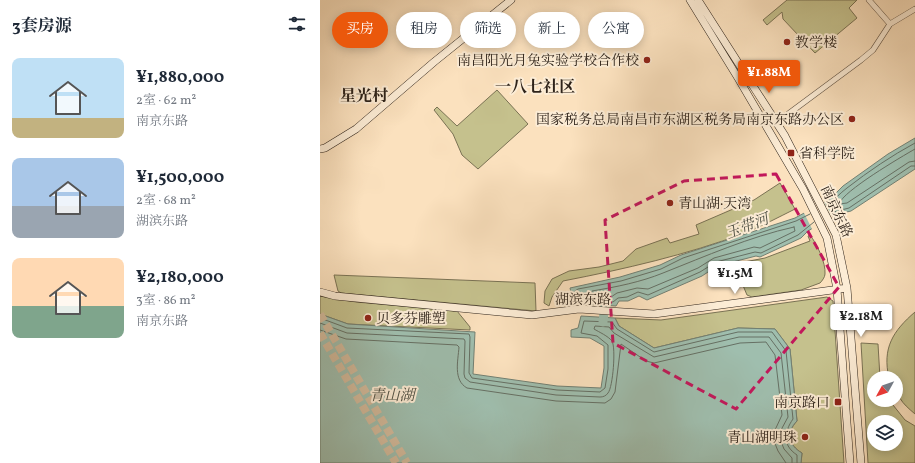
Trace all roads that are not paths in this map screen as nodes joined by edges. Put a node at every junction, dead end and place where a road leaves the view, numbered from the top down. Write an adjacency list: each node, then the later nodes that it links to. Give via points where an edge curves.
1 (511, 0): 8 (main road, via 356,129)
2 (690, 0): 10 (main road, 南京东路, via 738,78 821,226)
3 (698, 0): 7 (main road, 南京东路)
4 (869, 0): 6 (street)
5 (915, 9): 6 (street)
6 (890, 24): 7 (street, via 873,50)
7 (776, 123): 9 (main road, 南京东路, via 829,222 840,248)
8 (320, 149)
9 (847, 288): 10 (main road, 湖滨东路); 13 (main road, 南京东路)
10 (838, 289): 11 (main road, 湖滨东路, via 654,314 585,309 532,314 335,296); 12 (main road, 南京东路)
11 (320, 292)
12 (850, 463)
13 (861, 463)

